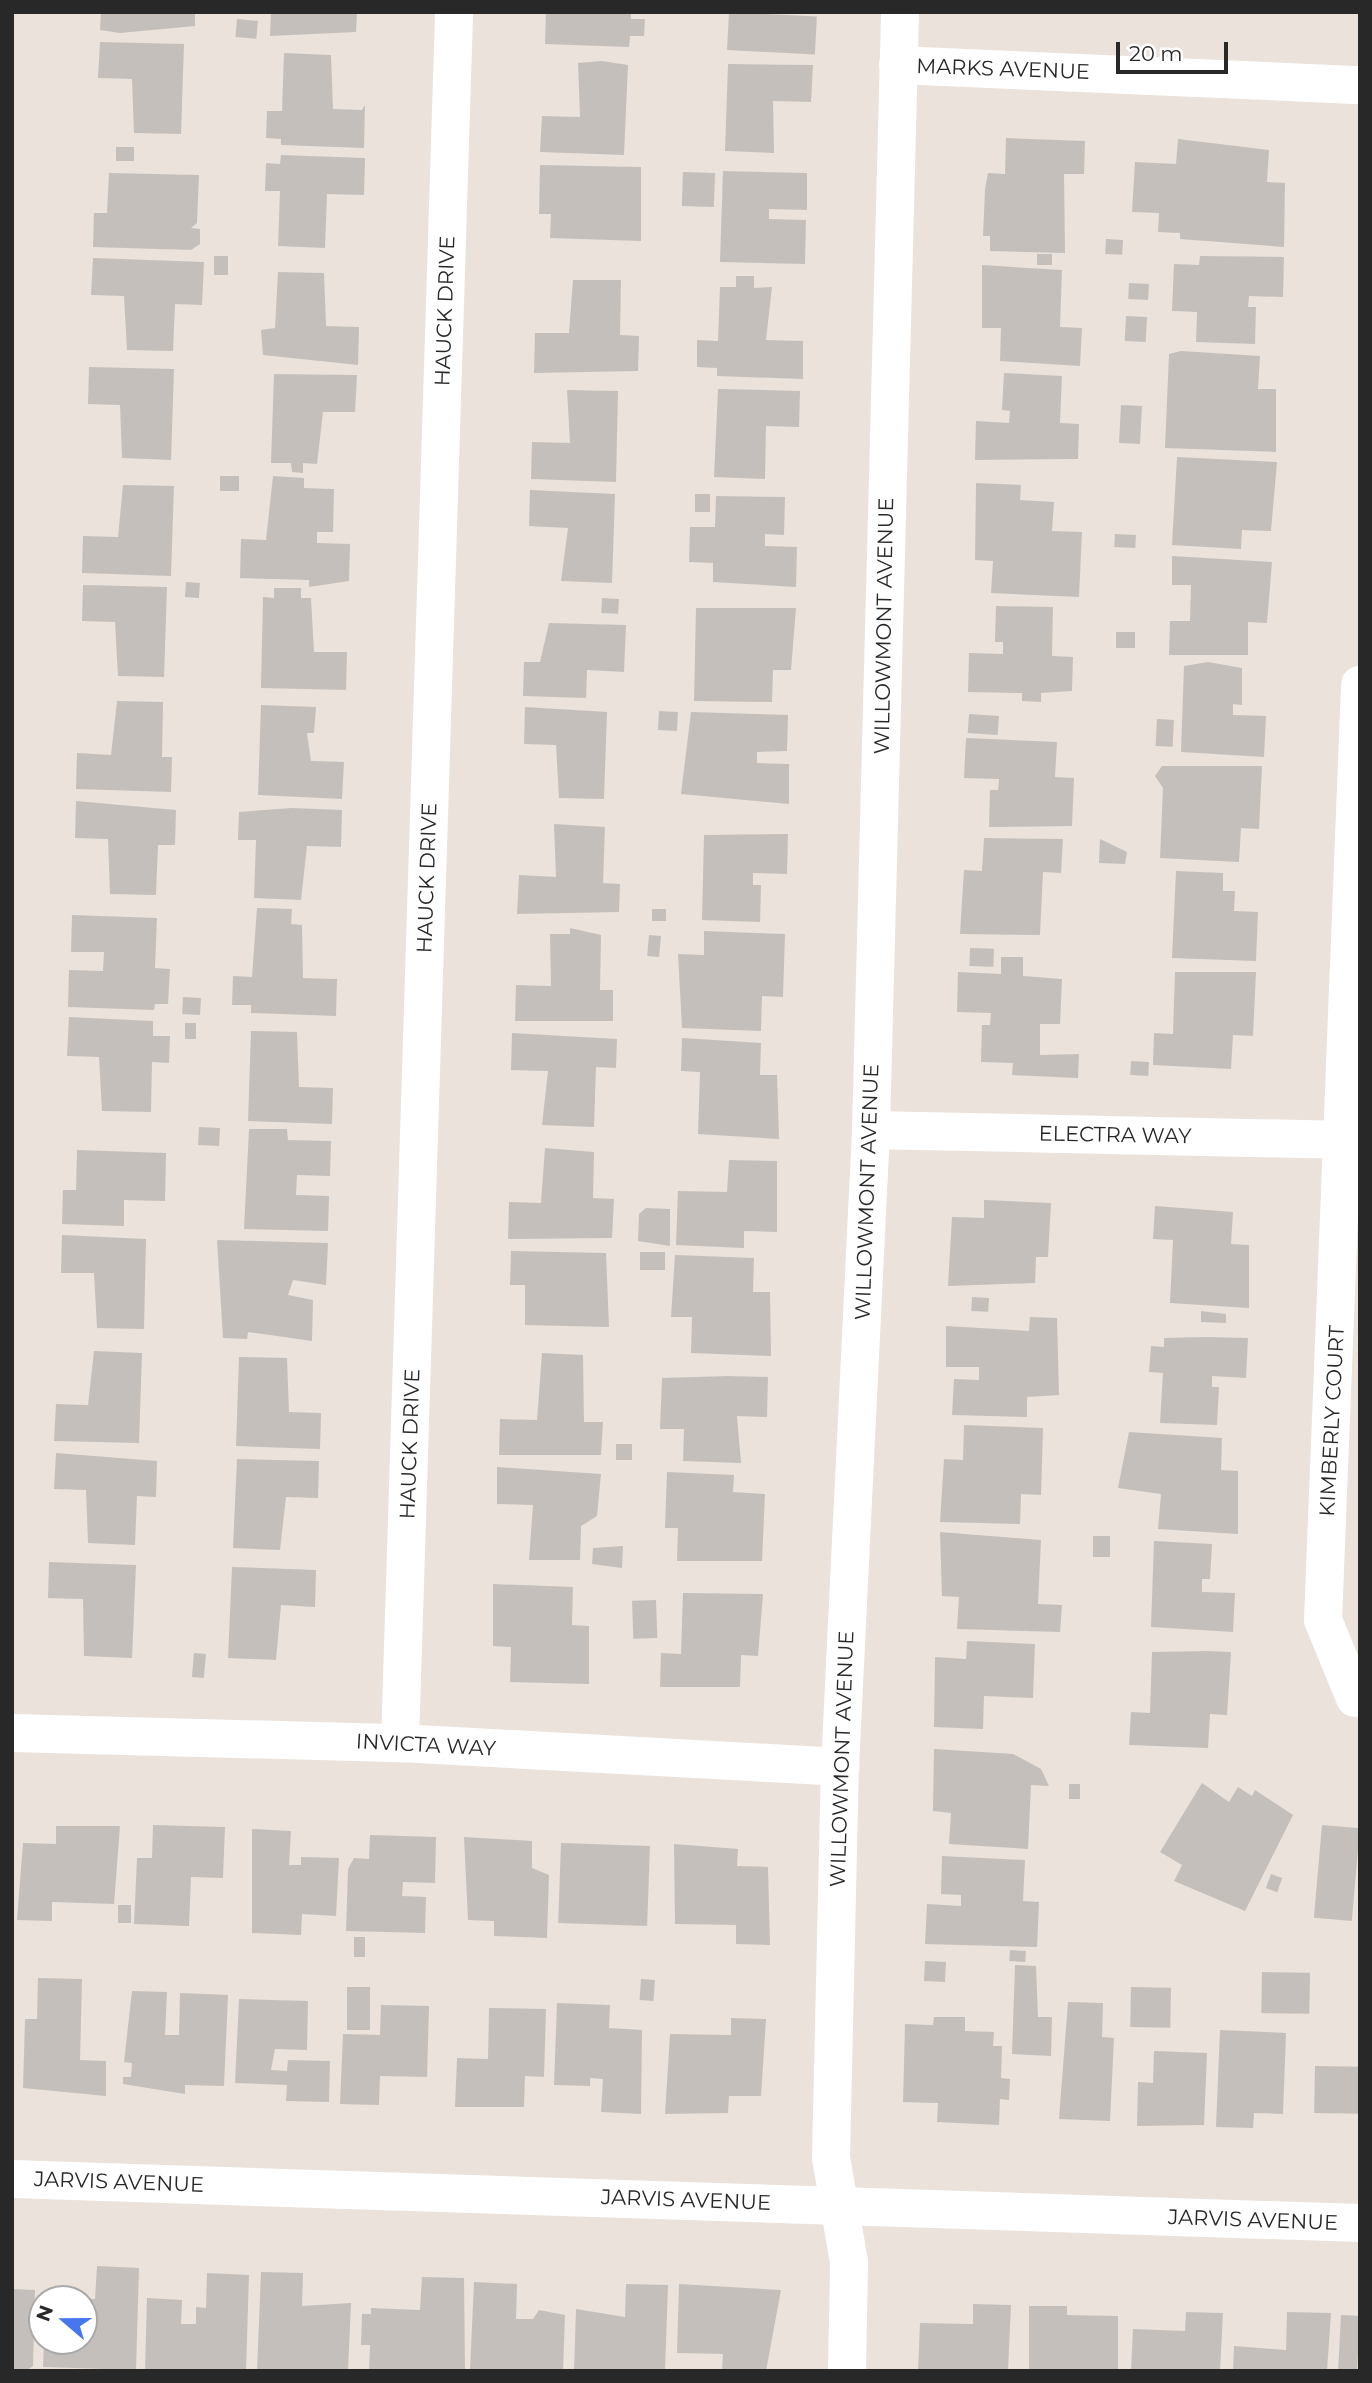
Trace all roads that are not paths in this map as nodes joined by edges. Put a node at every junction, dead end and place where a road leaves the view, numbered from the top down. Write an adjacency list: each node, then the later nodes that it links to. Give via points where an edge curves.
1 (454, 12): 10 (street, HAUCK DRIVE)
2 (900, 12): 3 (street, WILLOWMONT AVENUE)
3 (898, 65): 4 (street, MARKS AVENUE); 6 (street, WILLOWMONT AVENUE)
4 (1360, 85)
5 (1360, 685): 7 (street, KIMBERLY COURT)
6 (871, 1130): 7 (street, ELECTRA WAY); 11 (street, WILLOWMONT AVENUE)
7 (1352, 1139): 8 (street, KIMBERLY COURT, via 1323,1620)
8 (1355, 1698)
9 (12, 1733): 10 (street, INVICTA WAY)
10 (400, 1743): 11 (street, INVICTA WAY)
11 (840, 1767): 13 (street, WILLOWMONT AVENUE, via 831,2158)
12 (12, 2179): 13 (street, JARVIS AVENUE)
13 (840, 2205): 14 (street, JARVIS AVENUE); 15 (street, WILLOWMONT AVENUE, via 849,2262)
14 (1360, 2223)
15 (847, 2371)

